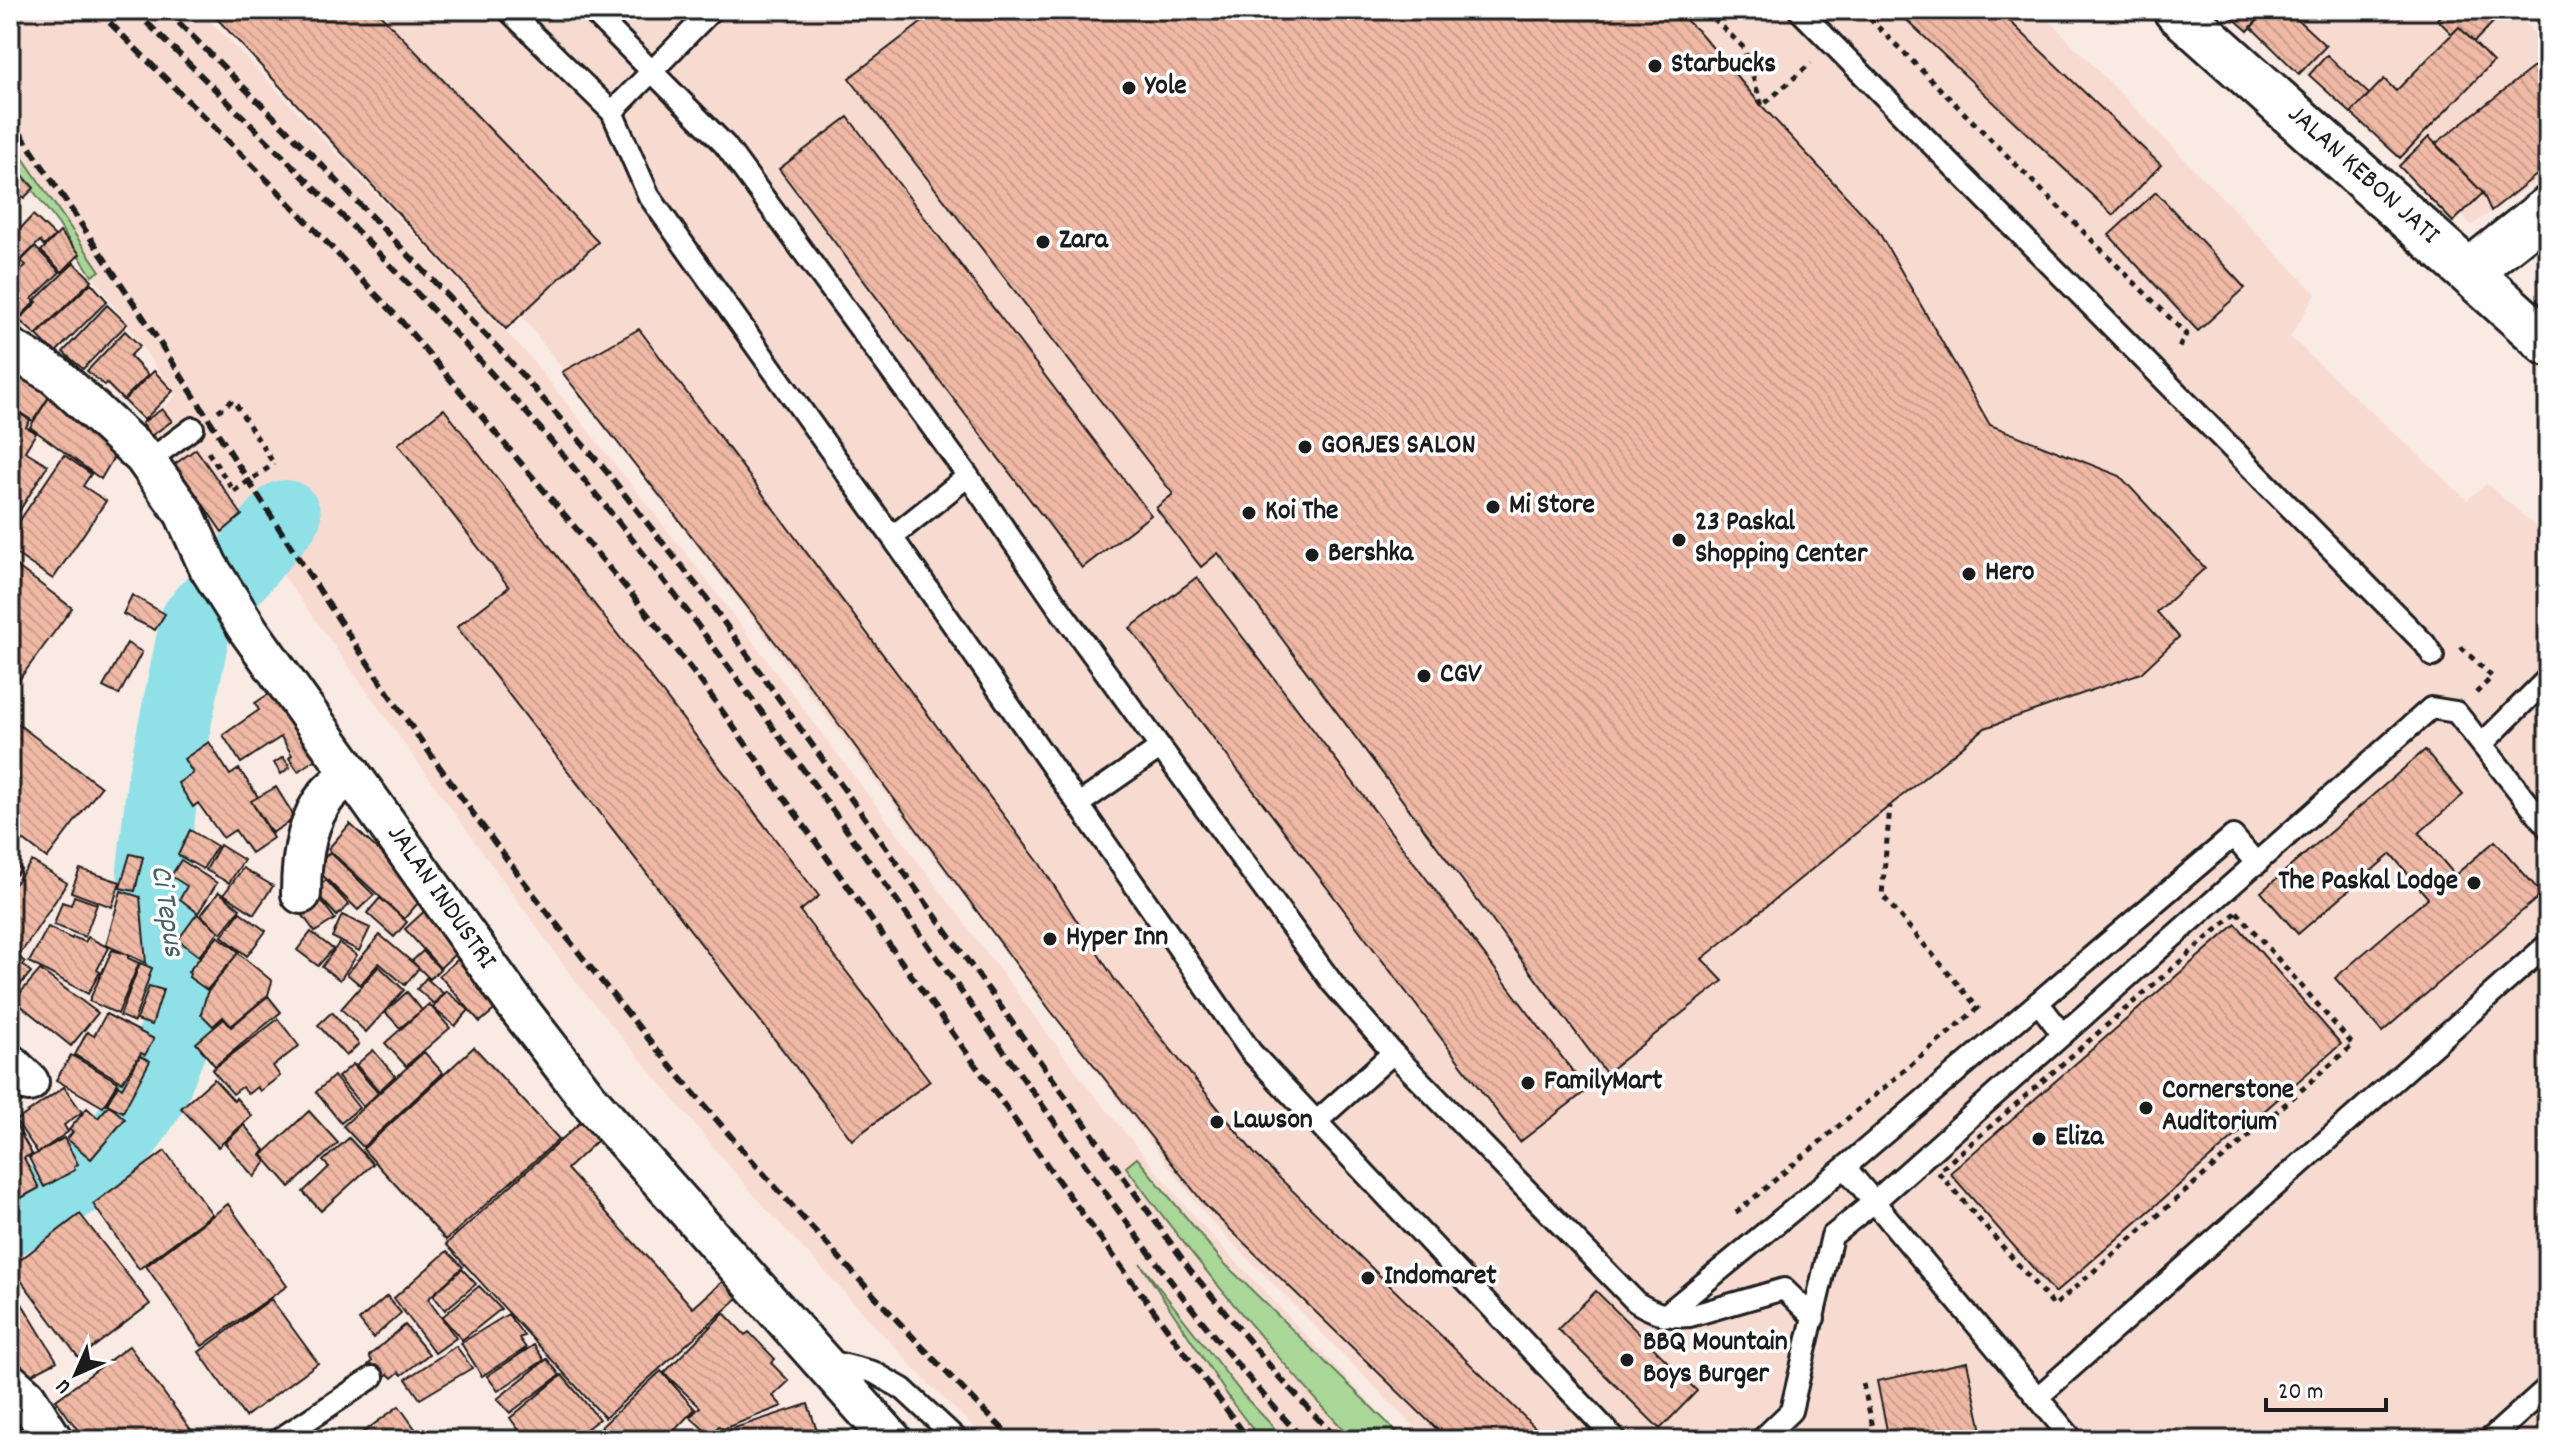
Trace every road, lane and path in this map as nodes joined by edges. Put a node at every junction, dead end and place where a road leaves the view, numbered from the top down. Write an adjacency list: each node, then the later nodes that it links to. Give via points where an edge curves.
1 (508, 10): 10 (lane)
2 (591, 10): 9 (lane)
3 (712, 10): 9 (lane)
4 (1705, 10): 8 (path, via 1744,48 1762,106)
5 (1799, 10): 8 (lane)
6 (2176, 10): 12 (main road, JALAN KEBON JATI)
7 (1865, 15): 8 (path)
8 (1833, 44): 20 (lane)
9 (652, 70): 10 (lane); 18 (lane, via 725,145)
10 (612, 112): 19 (lane, via 649,196)
11 (2548, 209): 12 (main road)
12 (2470, 271): 13 (main road, JALAN KEBON JATI)
13 (2548, 343)
14 (10, 348): 17 (street, JALAN INDUSTRI, via 55,375)
15 (233, 400): 16 (path, bridge, via 274,464 234,491)
16 (193, 428): 17 (lane)
17 (147, 462): 24 (street, JALAN INDUSTRI, via 184,513 208,566 249,631)
18 (968, 476): 19 (lane); 23 (lane)
19 (892, 537): 25 (lane)
20 (2433, 656)
21 (2548, 678): 22 (lane)
22 (2482, 744): 27 (lane); 28 (lane, via 2456,712 2431,708)
23 (1161, 747): 25 (lane); 33 (lane, via 1333,984)
24 (351, 773): 29 (street, via 315,815 301,864); 41 (street, JALAN INDUSTRI, via 590,1101)
25 (1079, 804): 35 (lane, via 1251,1052)
26 (1890, 806): 38 (path, via 1882,895 1978,1008)
27 (2548, 828)
28 (2257, 864): 31 (lane, via 2233,836); 32 (lane)
29 (301, 894)
30 (2548, 944): 46 (lane)
31 (2038, 1002): 32 (lane); 36 (lane)
32 (2063, 1035): 37 (lane)
33 (1393, 1053): 35 (lane); 39 (lane, via 1636,1302)
34 (2071, 1056): 34 (path, via 2237,912 2353,1045 2054,1306 1938,1172)
35 (1316, 1122): 51 (lane)
36 (1845, 1167): 37 (lane); 39 (lane)
37 (1875, 1201): 40 (lane, via 1832,1236); 46 (lane)
38 (1726, 1221)
39 (1664, 1316): 40 (lane, via 1690,1316 1784,1289)
40 (1814, 1318): 52 (lane, via 1791,1411)
41 (817, 1358): 49 (street, JALAN INDUSTRI); 50 (lane, via 873,1372 903,1389)
42 (373, 1377): 48 (lane)
43 (10, 1383): 47 (street, via 26,1397)
44 (1863, 1384): 53 (path)
45 (2548, 1387): 55 (lane)
46 (2038, 1397): 54 (lane)
47 (53, 1440)
48 (278, 1440)
49 (892, 1440)
50 (958, 1440)
51 (1616, 1440)
52 (1761, 1440)
53 (1876, 1440)
54 (2073, 1440)
55 (2489, 1440)

